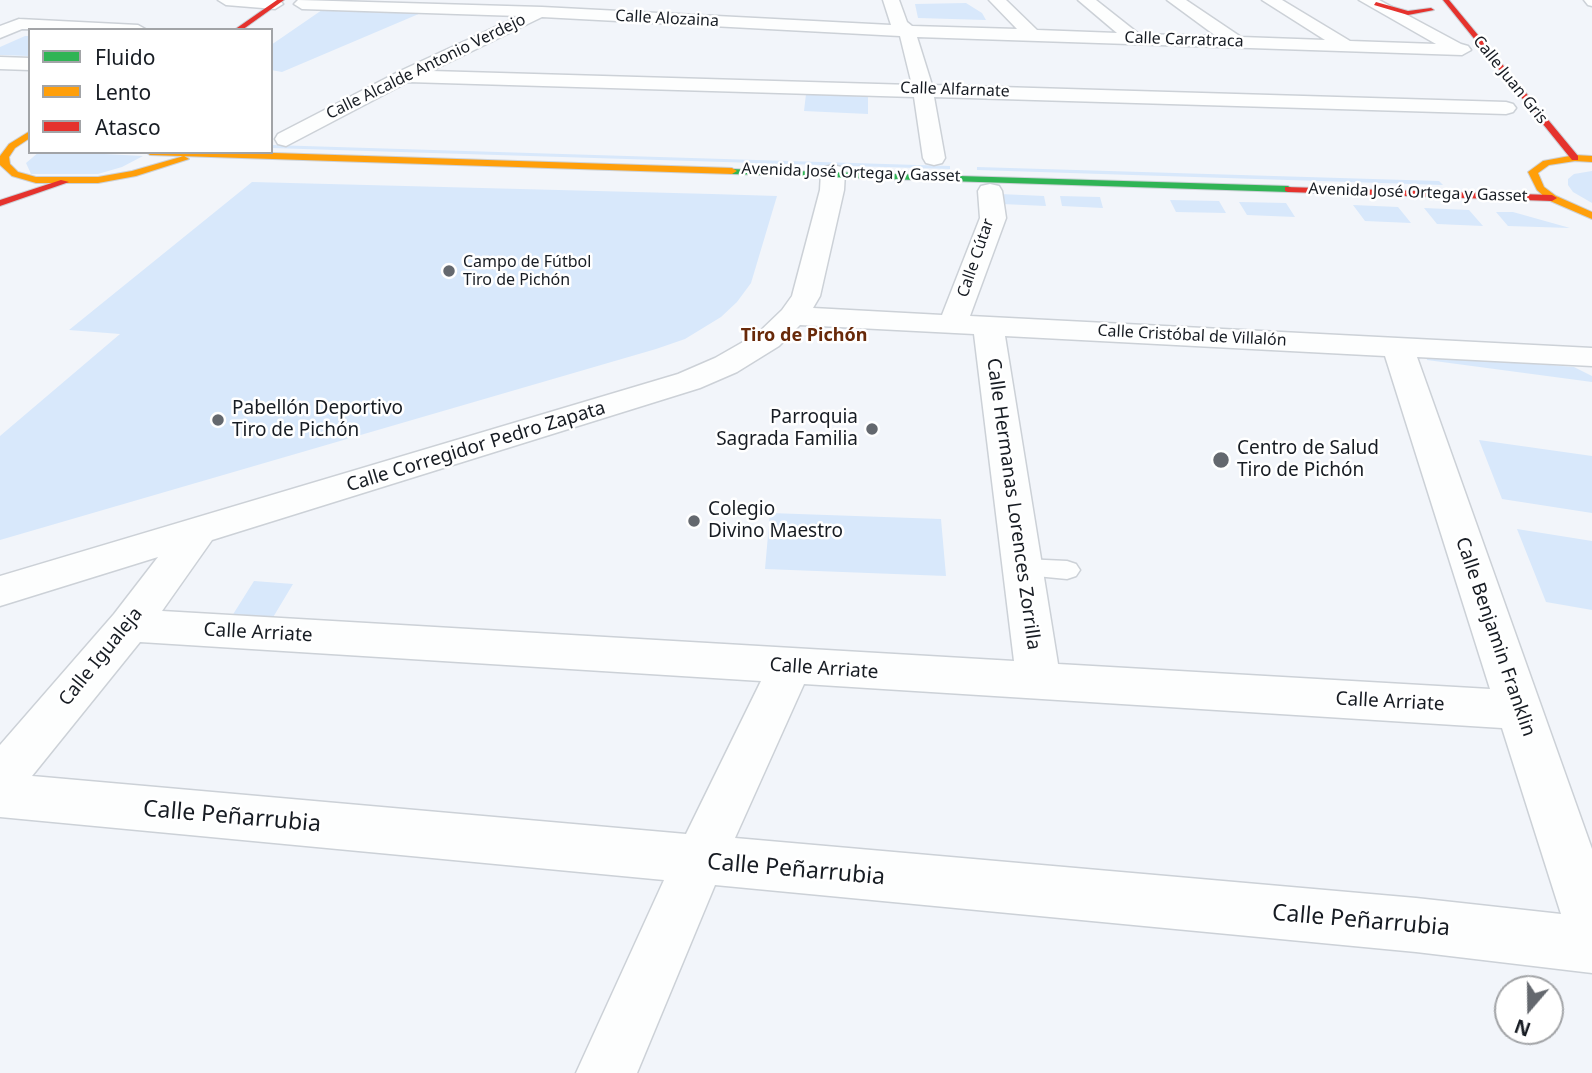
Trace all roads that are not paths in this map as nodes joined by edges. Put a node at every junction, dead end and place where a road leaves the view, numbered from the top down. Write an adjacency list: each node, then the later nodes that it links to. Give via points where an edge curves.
1 (226, 0): 9 (street)
2 (569, 0): 14 (street, Calle Alcalde Antonio Verdejo)
3 (891, 0): 18 (street)
4 (997, 0): 20 (street)
5 (1086, 0): 21 (street)
6 (1175, 0): 22 (street)
7 (1270, 0): 23 (street)
8 (1446, 0): 25 (main road, Calle Juan Gris)
9 (278, 2): 16 (main road)
10 (304, 2): 12 (street, Calle Alozaina); 17 (main road)
11 (1371, 2): 13 (main road, via 1408,13); 24 (street)
12 (399, 4): 14 (street, Calle Alozaina)
13 (1427, 5): 24 (main road, Calle Juan Gris)
14 (542, 12): 18 (street, Calle Alozaina); 28 (street, Calle Alcalde Antonio Verdejo)
15 (98, 28): 19 (street, via 19,24)
16 (240, 28)
17 (266, 28)
18 (906, 31): 20 (street, Calle Carratraca); 29 (street)
19 (0, 33)
20 (1033, 36): 21 (street, Calle Carratraca)
21 (1135, 39): 22 (street, Calle Carratraca)
22 (1236, 41): 23 (street, Calle Carratraca)
23 (1348, 46): 24 (street, Calle Carratraca)
24 (1465, 55): 25 (main road)
25 (1491, 58): 42 (main road, Calle Juan Gris)
26 (0, 63): 27 (street)
27 (28, 64)
28 (405, 76): 29 (street, Calle Alfarnate); 35 (street, Calle Alcalde Antonio Verdejo)
29 (923, 89): 31 (street, Calle Alfarnate); 41 (street)
30 (1491, 89): 31 (main road, Calle Juan Gris)
31 (1512, 117)
32 (6, 127): 33 (main road)
33 (28, 131)
34 (28, 132): 37 (main road)
35 (278, 138): 36 (main road)
36 (313, 139)
37 (6, 145): 38 (main road); 43 (main road)
38 (28, 146)
39 (194, 154): 45 (main road, via 133,174)
40 (230, 154): 44 (main road, Avenida José Ortega y Gasset)
41 (934, 158)
42 (1584, 158): 47 (main road, via 1542,158 1527,179)
43 (2, 167): 45 (main road, via 36,180)
44 (833, 172): 47 (main road, Avenida José Ortega y Gasset); 50 (street, Calle Corregidor Pedro Zapata, via 812,276)
45 (64, 182): 48 (main road)
46 (989, 191): 51 (street, Calle Cútar, via 993,218)
47 (1552, 198): 49 (main road)
48 (0, 203)
49 (1591, 216)
50 (793, 316): 51 (street, Calle Cristóbal de Villalón); 54 (street, Calle Corregidor Pedro Zapata, via 768,340 689,381)
51 (970, 324): 52 (street, Calle Cristóbal de Villalón); 55 (street, Calle Hermanas Lorences Zorrilla)
52 (1398, 347): 53 (street, Calle Cristóbal de Villalón); 61 (street, Calle Benjamin Franklin)
53 (1584, 360)
54 (198, 532): 57 (street, Calle Corregidor Pedro Zapata); 58 (street, Calle Igualeja)
55 (1024, 568): 56 (lane); 60 (street, Calle Hermanas Lorences Zorrilla)
56 (1068, 570)
57 (0, 592)
58 (129, 625): 59 (street, Calle Arriate); 62 (street, Calle Igualeja)
59 (790, 667): 60 (street, Calle Arriate); 64 (street)
60 (1039, 682): 61 (street, Calle Arriate)
61 (1520, 710): 65 (street, Calle Benjamin Franklin)
62 (0, 779)
63 (0, 795): 64 (street, Calle Peñarrubia)
64 (699, 861): 66 (street, Calle Peñarrubia); 67 (street)
65 (1592, 926)
66 (1592, 945)
67 (606, 1073)

